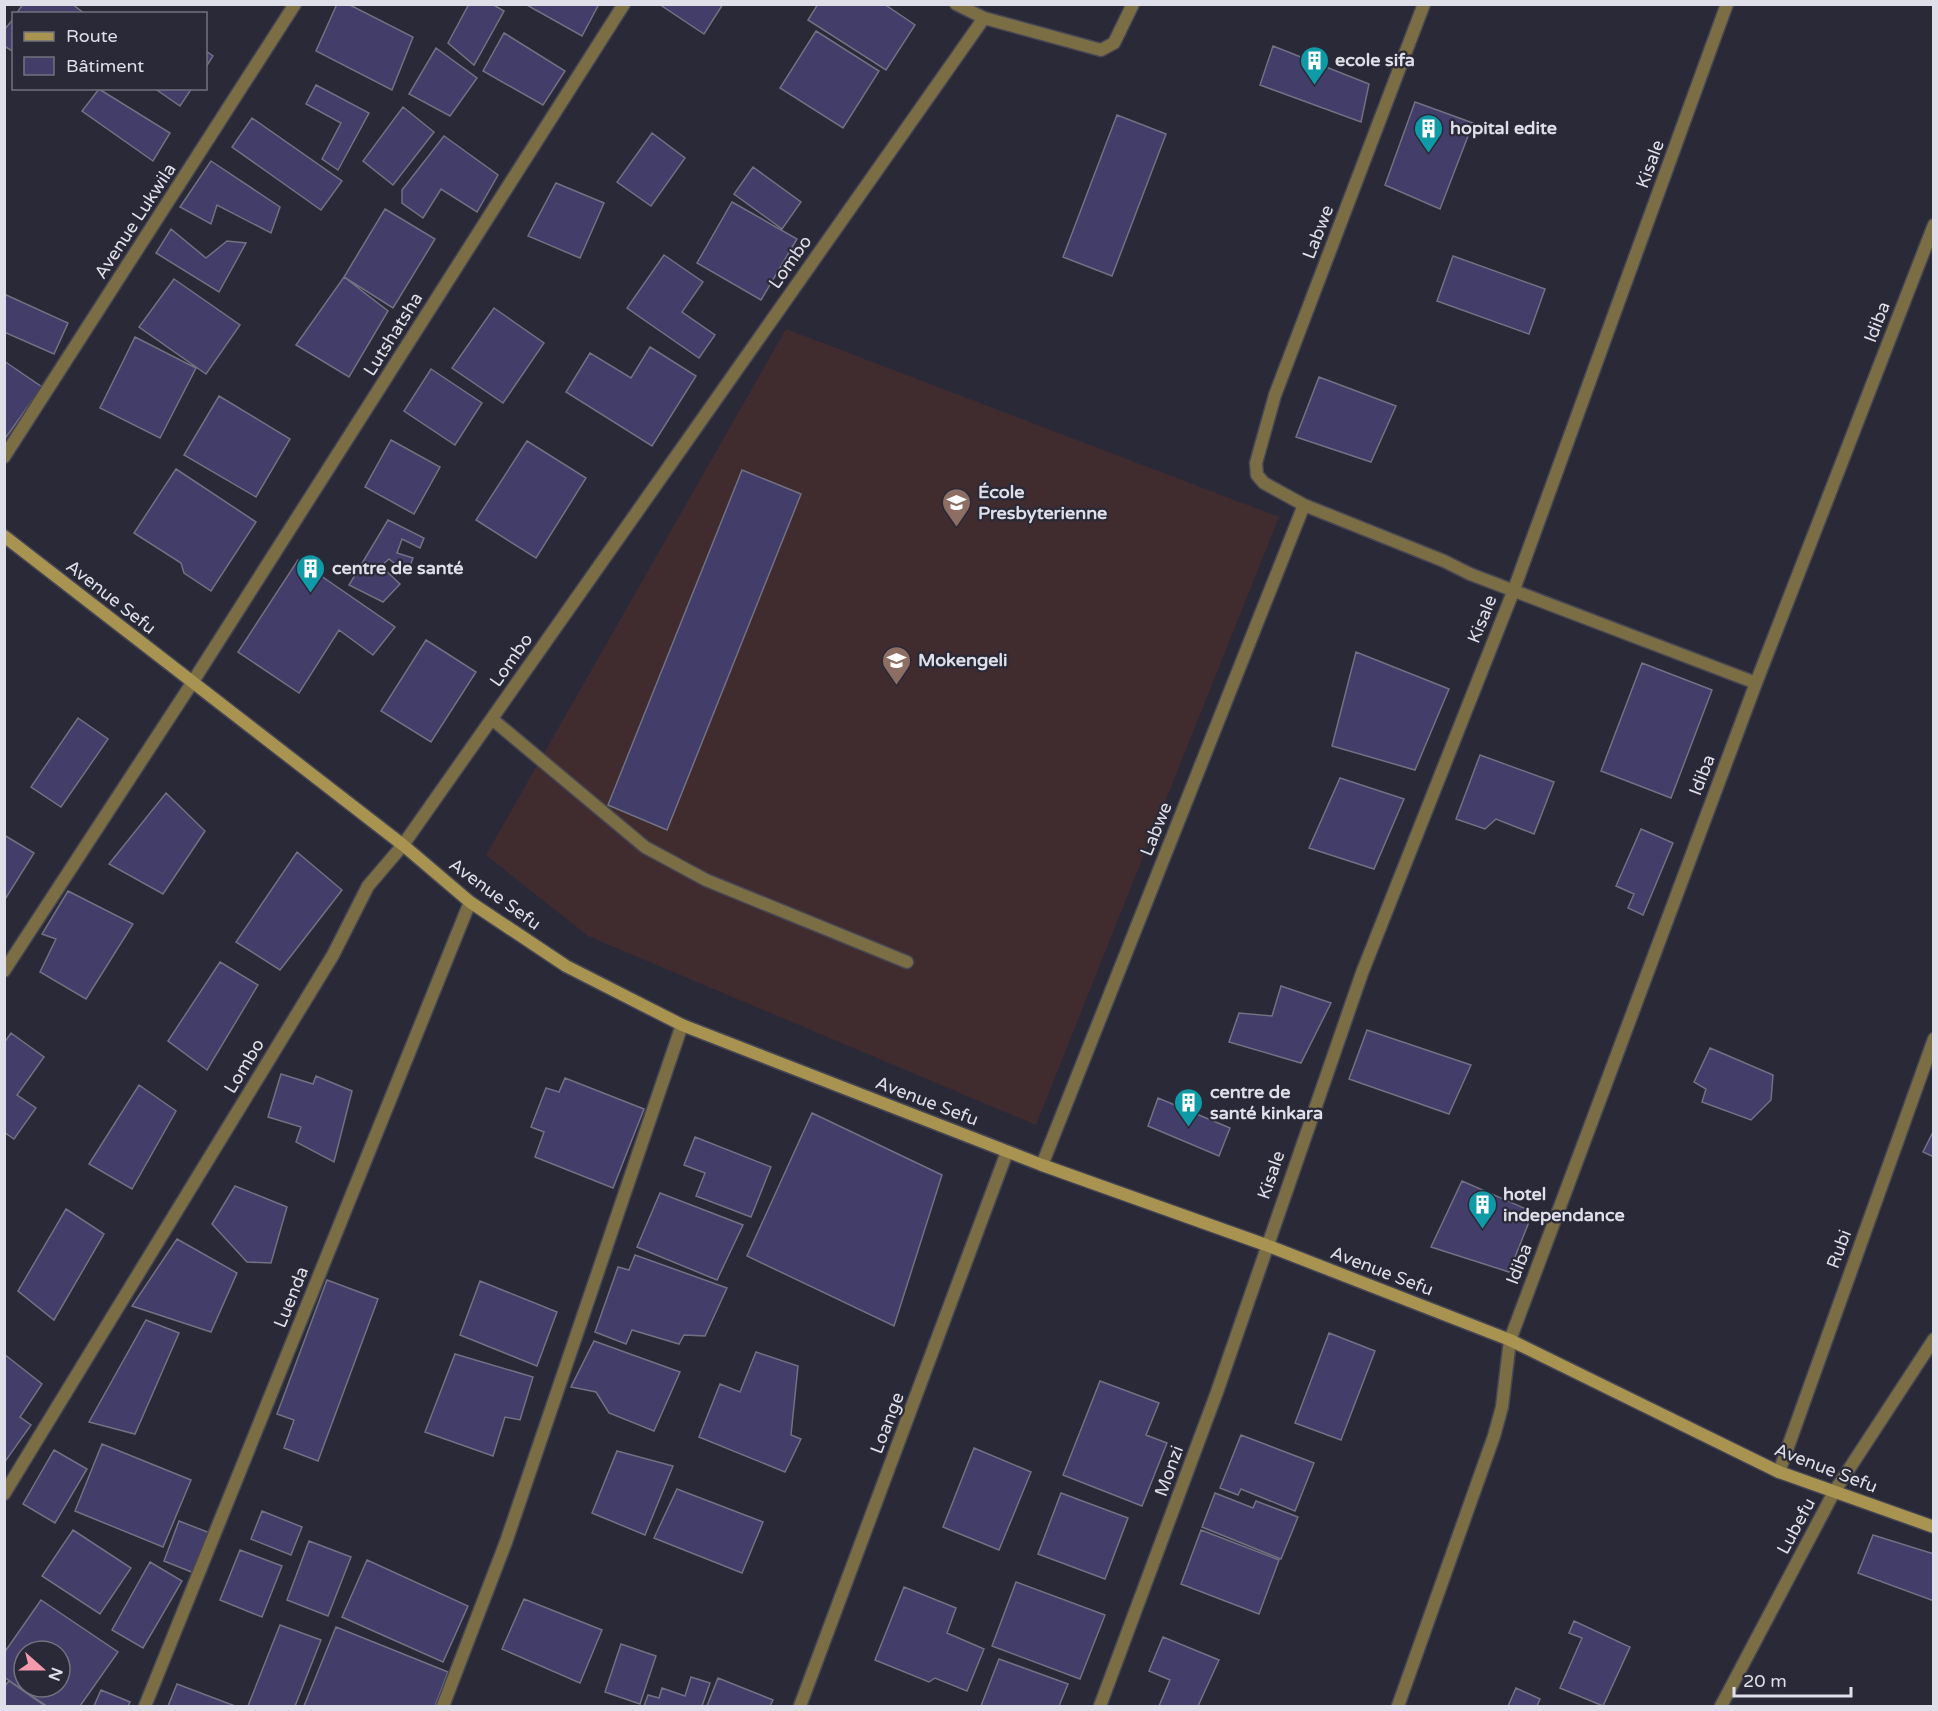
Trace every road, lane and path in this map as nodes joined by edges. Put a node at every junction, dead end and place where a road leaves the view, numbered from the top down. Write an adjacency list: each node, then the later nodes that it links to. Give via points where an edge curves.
1 (295, 4): 9 (street, Avenue Lukwila)
2 (624, 4): 13 (street, Lutshatsha)
3 (956, 4): 7 (street)
4 (1133, 4): 7 (street, via 1114,43 1101,50)
5 (1424, 4): 10 (street, Labwe, via 1275,394 1256,463 1257,475 1263,483)
6 (1727, 4): 12 (street, Kisale)
7 (984, 18): 15 (street, Lombo)
8 (1934, 225): 14 (street, Idiba)
9 (4, 457)
10 (1304, 505): 12 (street); 23 (street, Labwe)
11 (4, 536): 13 (main road, Avenue Sefu)
12 (1513, 591): 14 (street); 24 (street, Kisale, via 1362,972)
13 (192, 683): 16 (main road, Avenue Sefu); 19 (street, Lutshatsha)
14 (1756, 683): 26 (street, Idiba)
15 (492, 719): 16 (street, Lombo); 18 (street, via 645,847 706,880)
16 (403, 845): 17 (main road, Avenue Sefu); 29 (street, Lombo, via 368,886 333,955)
17 (470, 902): 20 (main road, Avenue Sefu, via 567,966); 31 (street, Luenda)
18 (907, 962)
19 (4, 971)
20 (682, 1025): 22 (main road, Avenue Sefu); 32 (street, via 506,1542)
21 (1934, 1039): 27 (street, Rubi)
22 (1007, 1152): 23 (main road, Avenue Sefu); 33 (street, Loange)
23 (1042, 1165): 24 (main road, Avenue Sefu)
24 (1266, 1245): 26 (main road, Avenue Sefu); 34 (street, Monzi, via 1217,1392)
25 (1934, 1339): 28 (street, Lubefu)
26 (1510, 1340): 27 (main road, Avenue Sefu); 35 (street, Idiba, via 1502,1407 1494,1436)
27 (1779, 1472): 28 (main road, Avenue Sefu)
28 (1834, 1492): 30 (main road, Avenue Sefu); 36 (street, Lubefu)
29 (4, 1494)
30 (1934, 1527)
31 (145, 1707)
32 (443, 1707)
33 (800, 1707)
34 (1100, 1707)
35 (1398, 1707)
36 (1721, 1707)

